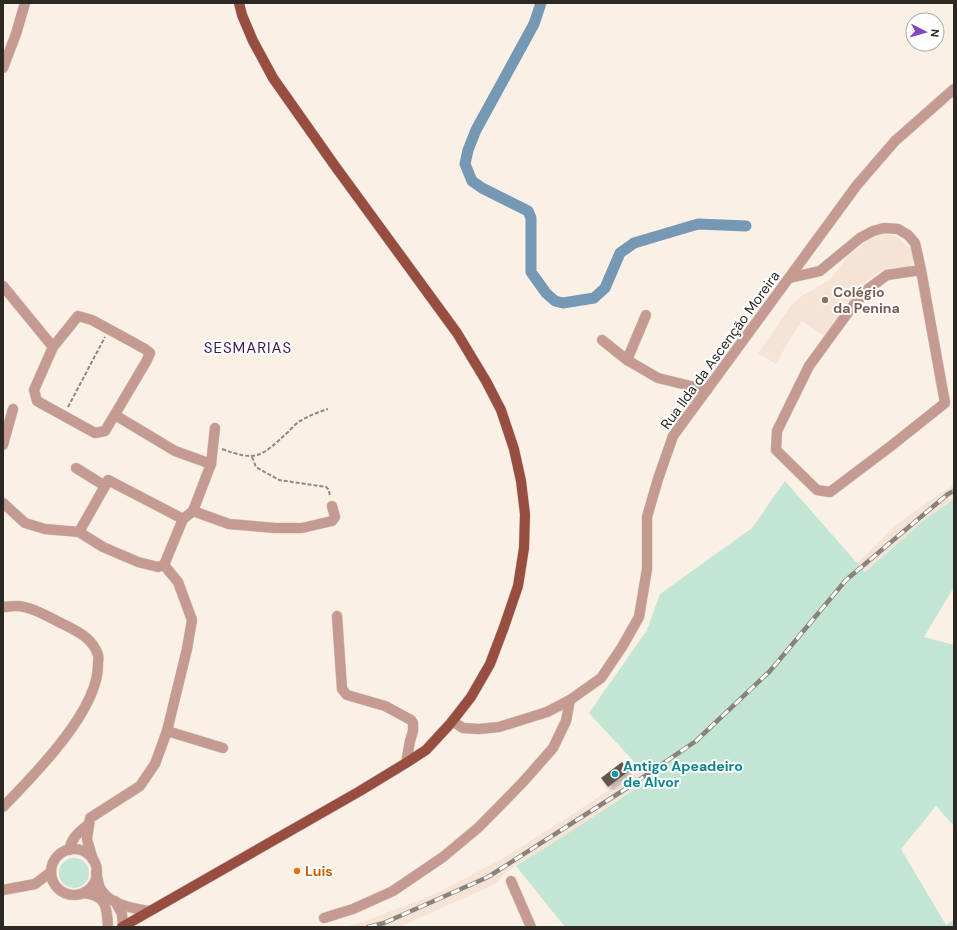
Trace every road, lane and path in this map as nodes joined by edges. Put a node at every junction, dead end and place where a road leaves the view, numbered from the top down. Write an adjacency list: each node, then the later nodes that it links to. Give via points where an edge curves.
1 (25, 3): 3 (street)
2 (239, 3): 34 (main road, via 253,41 273,78 456,333 486,381 501,410 514,449 525,514 524,548 518,586 490,664 471,697)
3 (3, 68)
4 (954, 89): 6 (street, Rua Ilda da Ascenção Moreira, via 895,141 857,185)
5 (921, 270): 5 (street, via 945,403 830,492 817,490 776,450 777,431 809,366 868,289 887,276); 6 (street, via 915,243 908,235 898,229 884,228 860,238 820,271)
6 (789, 278): 13 (street, Rua Ilda da Ascenção Moreira)
7 (3, 286): 11 (street)
8 (646, 316): 12 (street)
9 (110, 329): 11 (street, via 78,316); 16 (path); 17 (street, via 150,353)
10 (602, 340): 12 (street)
11 (53, 347): 16 (street, via 34,390 37,401)
12 (627, 360): 13 (street, via 658,378)
13 (707, 390): 33 (street, Rua Ilda da Ascenção Moreira, via 673,436 658,479 647,517 647,569 639,617 601,678)
14 (13, 409): 19 (street)
15 (328, 409): 21 (path, via 301,420 264,453)
16 (63, 415): 17 (street, via 95,433 105,431)
17 (115, 415): 22 (street, via 175,452)
18 (215, 428): 20 (street)
19 (3, 445)
20 (213, 446): 21 (path, via 241,456); 22 (street)
21 (252, 457): 26 (path, via 256,467 280,480 326,487)
22 (211, 464): 27 (street)
23 (76, 468): 24 (street)
24 (108, 480): 28 (street); 29 (street)
25 (3, 503): 29 (street, via 25,523 45,529)
26 (332, 506): 27 (street, via 335,517 332,522 302,528 229,524)
27 (193, 511): 28 (street)
28 (183, 519): 30 (street)
29 (79, 532): 30 (street, via 103,547 138,562)
30 (164, 566): 35 (street, via 178,582 192,620)
31 (3, 607): 38 (street, via 16,605 28,608 83,633 91,641 98,655 96,684 64,740)
32 (337, 616): 37 (street, via 342,689 347,695 385,706 411,720 413,731)
33 (570, 700): 34 (street, Rua Ilda da Ascenção Moreira, via 547,712 499,727 463,728); 52 (street, via 566,721 553,748 479,827 443,857 393,891 353,909)
34 (452, 721): 37 (main road, via 426,750)
35 (166, 731): 36 (street); 39 (street, via 155,764 140,786 90,818)
36 (223, 748)
37 (406, 763): 51 (main road)
38 (3, 807)
39 (90, 824): 40 (street, via 77,833 71,841); 41 (street, via 86,839)
40 (69, 850): 41 (street, via 84,851); 42 (street, via 54,860)
41 (93, 860): 43 (street)
42 (51, 872): 45 (street); 47 (street, via 56,886)
43 (96, 873): 48 (street, via 92,885); 49 (street, via 101,889)
44 (511, 881): 55 (street)
45 (35, 884): 46 (street); 47 (street, via 54,887)
46 (3, 890)
47 (66, 893): 48 (street)
48 (83, 893): 50 (street, via 96,895 102,899)
49 (115, 901): 51 (street, via 130,908); 54 (street, via 122,914)
50 (106, 908): 53 (street); 54 (street)
51 (149, 911): 54 (main road)
52 (324, 918)
53 (108, 927)
54 (122, 927)
55 (531, 927)

